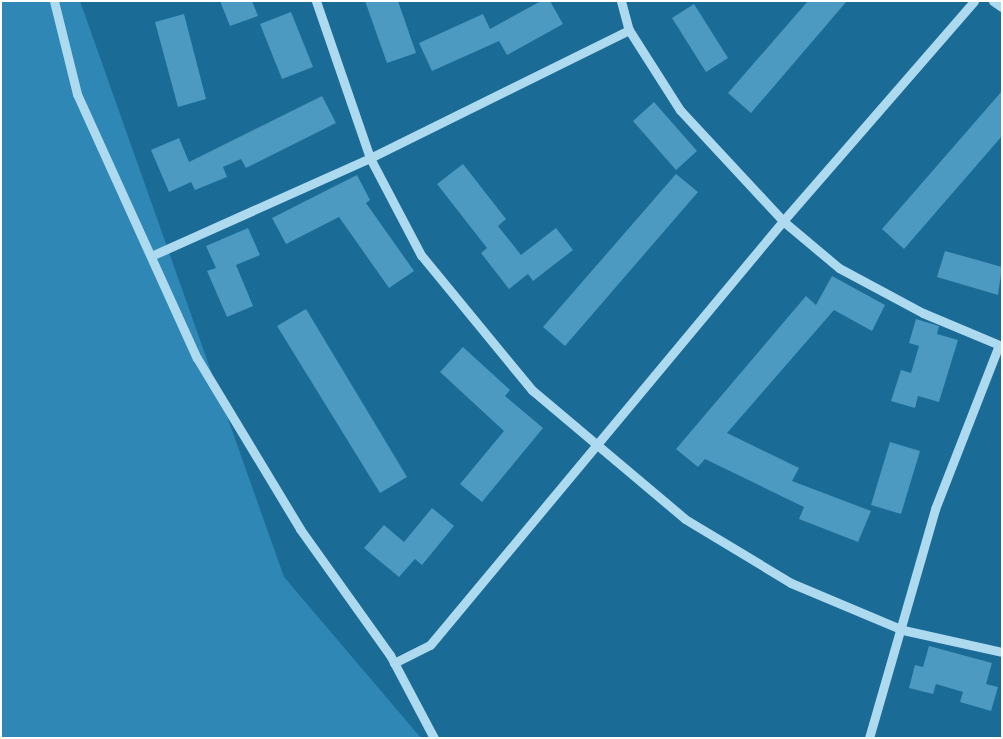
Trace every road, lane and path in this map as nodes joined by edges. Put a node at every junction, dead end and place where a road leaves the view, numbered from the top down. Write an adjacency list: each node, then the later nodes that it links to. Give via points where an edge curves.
1 (54, 1): 10 (street, via 77,94)
2 (316, 1): 8 (street)
3 (621, 1): 7 (street)
4 (974, 1): 9 (street)
5 (993, 1): 6 (street)
6 (1002, 6)
7 (629, 30): 8 (street); 9 (street, via 680,110)
8 (370, 158): 10 (street); 12 (street, via 421,255 477,328 532,390)
9 (783, 221): 11 (street, via 839,268 923,313); 12 (street)
10 (151, 256): 15 (street, via 197,358 246,443)
11 (1000, 346): 13 (street, via 935,509)
12 (597, 447): 13 (street, via 684,519 791,583); 15 (street, via 430,645)
13 (903, 630): 14 (street); 17 (street)
14 (1002, 652)
15 (394, 663): 16 (street)
16 (434, 738)
17 (869, 738)

